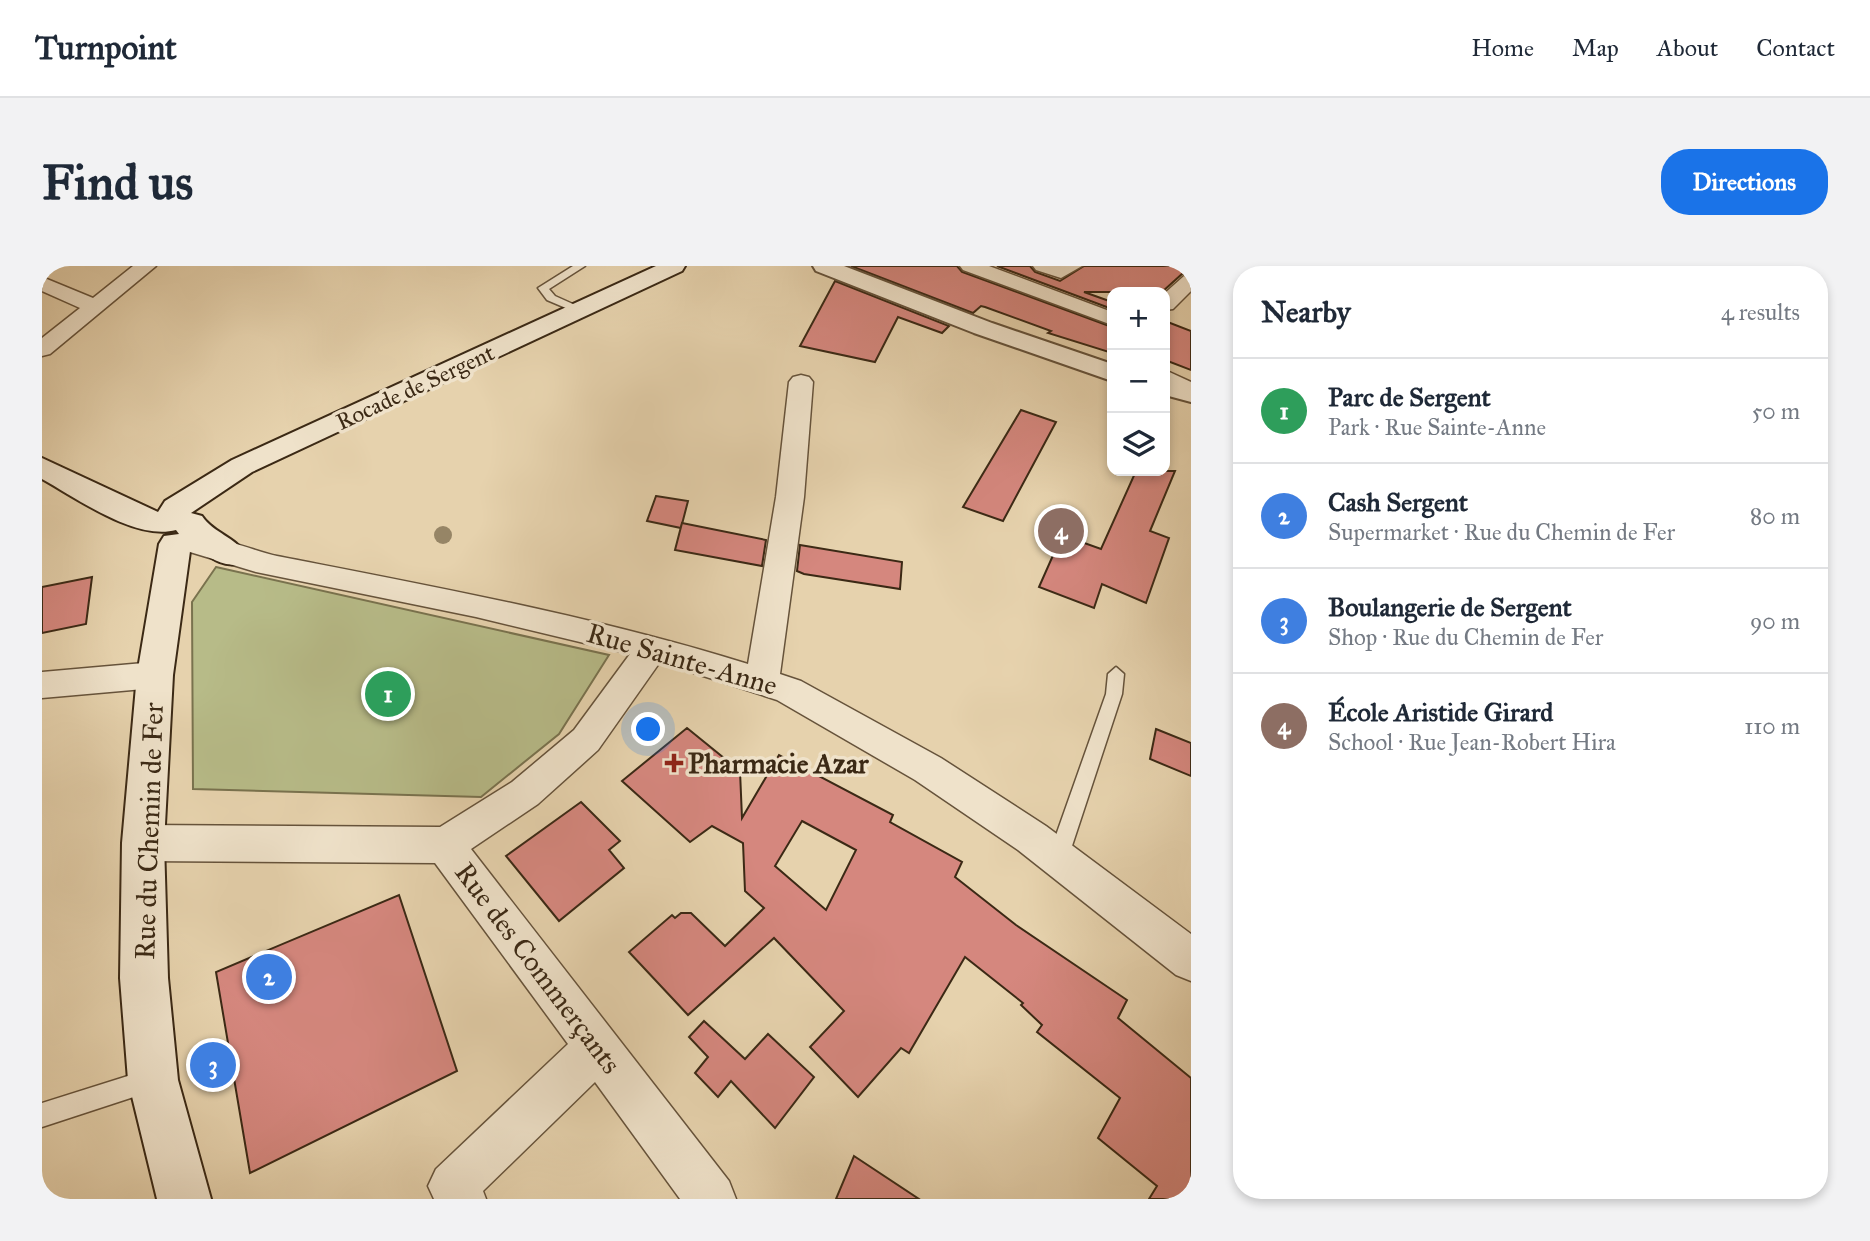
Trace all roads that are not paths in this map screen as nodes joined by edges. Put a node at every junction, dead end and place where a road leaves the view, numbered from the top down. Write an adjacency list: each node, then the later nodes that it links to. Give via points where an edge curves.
1 (146, 266): 11 (street)
2 (580, 266): 12 (lane, via 543,288 551,298)
3 (674, 266): 12 (main road, Rocade de Sergent)
4 (824, 266): 15 (main road, via 983,328)
5 (970, 266): 13 (street)
6 (1044, 266): 7 (street, via 1061,272)
7 (1072, 266)
8 (1191, 280): 10 (street)
9 (42, 283): 11 (street)
10 (1170, 299)
11 (95, 307): 14 (street)
12 (580, 311): 21 (main road, Rocade de Sergent, via 242,467)
13 (1107, 317)
14 (42, 349)
15 (1107, 369)
16 (1170, 380): 19 (street)
17 (801, 382): 26 (street, via 790,497)
18 (1170, 388): 19 (main road)
19 (1191, 393)
20 (42, 467): 21 (main road)
21 (171, 532): 22 (main road); 25 (main road, Rue du Chemin de Fer, via 167,600)
22 (230, 555): 23 (street, Rue Sainte-Anne)
23 (653, 647): 26 (street, Rue Sainte-Anne); 29 (street, via 586,740 525,793)
24 (1116, 674): 30 (lane, via 1114,694)
25 (155, 675): 27 (street); 28 (main road, Rue du Chemin de Fer)
26 (762, 680): 30 (street, Rue Sainte-Anne, via 801,696 917,762)
27 (42, 685)
28 (143, 843): 29 (street, Rue des Commerçants); 33 (main road, Rue du Chemin de Fer, via 144,978)
29 (445, 845): 32 (street, Rue des Commerçants)
30 (1058, 858): 31 (street, Rue Sainte-Anne)
31 (1191, 960)
32 (598, 1047): 36 (street, via 453,1186); 37 (street, Rue des Commerçants)
33 (153, 1080): 34 (lane); 35 (main road, Rue du Chemin de Fer)
34 (42, 1115)
35 (184, 1199)
36 (461, 1199)
37 (711, 1199)

